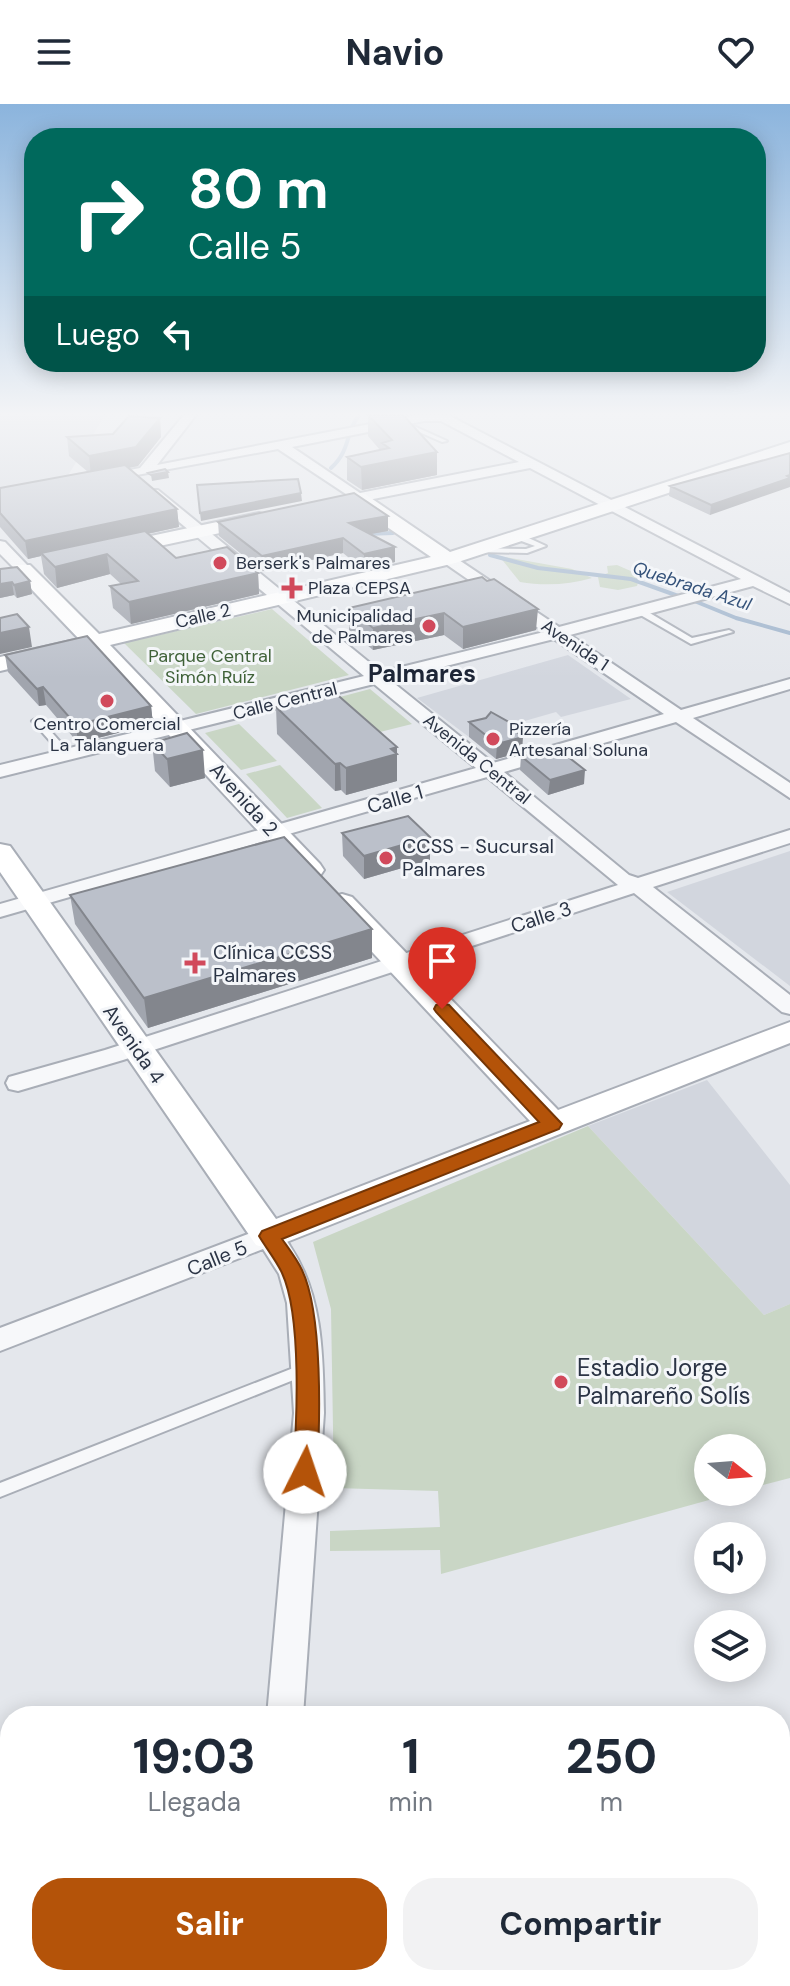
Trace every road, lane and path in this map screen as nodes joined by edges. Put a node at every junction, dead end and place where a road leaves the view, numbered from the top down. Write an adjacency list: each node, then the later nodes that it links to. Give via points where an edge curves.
1 (169, 503): 9 (street, Avenida Central)
2 (335, 503): 7 (main road)
3 (365, 503): 12 (main road, Avenida 1)
4 (607, 503): 12 (main road, Calle 2)
5 (608, 503): 12 (main road, Calle 2, via 519,537)
6 (612, 503): 15 (street)
7 (329, 504)
8 (286, 514): 9 (main road)
9 (199, 532): 11 (main road); 16 (street, Avenida Central)
10 (0, 545): 14 (street, Avenida 2)
11 (96, 554)
12 (444, 556): 16 (main road, Calle 2); 20 (street, Avenida 1)
13 (53, 563): 14 (main road)
14 (12, 572): 21 (main road, Avenida 2)
15 (756, 580): 17 (street); 18 (street, Calle Central)
16 (280, 598): 21 (main road, Calle 2); 23 (street, Avenida Central)
17 (790, 599)
18 (640, 611): 19 (lane, via 691,641); 20 (street, Calle Central)
19 (729, 632)
20 (557, 633): 23 (street, Calle Central); 25 (street, Avenida 1)
21 (96, 641): 22 (main road, Calle 2); 27 (main road, Avenida 2)
22 (0, 664)
23 (377, 678): 27 (street, Calle Central); 30 (street, Avenida Central)
24 (790, 684): 25 (street, Calle 1)
25 (681, 717): 30 (street, Calle 1); 31 (street, Avenida 1)
26 (37, 721): 28 (lane)
27 (179, 728): 28 (street, Calle Central); 32 (main road, Avenida 2)
28 (67, 755): 29 (street, Calle Central)
29 (0, 771)
30 (493, 771): 32 (street, Calle 1); 35 (street, Avenida Central, via 622,879)
31 (790, 792)
32 (275, 834): 36 (street, Calle 1); 38 (main road, Avenida 2)
33 (790, 836): 35 (street, Calle 3)
34 (0, 852): 36 (main road, Avenida 4)
35 (638, 886): 38 (street, Calle 3); 39 (street, Avenida Central)
36 (34, 902): 37 (street, Calle 1); 41 (main road, Avenida 4)
37 (0, 911)
38 (399, 962): 41 (street, Calle 3); 43 (main road, Avenida 2)
39 (790, 1007)
40 (790, 1032): 43 (main road, Calle 5)
41 (136, 1048): 42 (street, Calle 3); 44 (main road, Avenida 4)
42 (18, 1083)
43 (552, 1124): 44 (main road, Calle 5)
44 (269, 1236): 45 (street, Calle 5); 46 (street, via 293,1272)
45 (0, 1340)
46 (308, 1368): 47 (lane); 48 (street)
47 (0, 1490)
48 (286, 1706)

